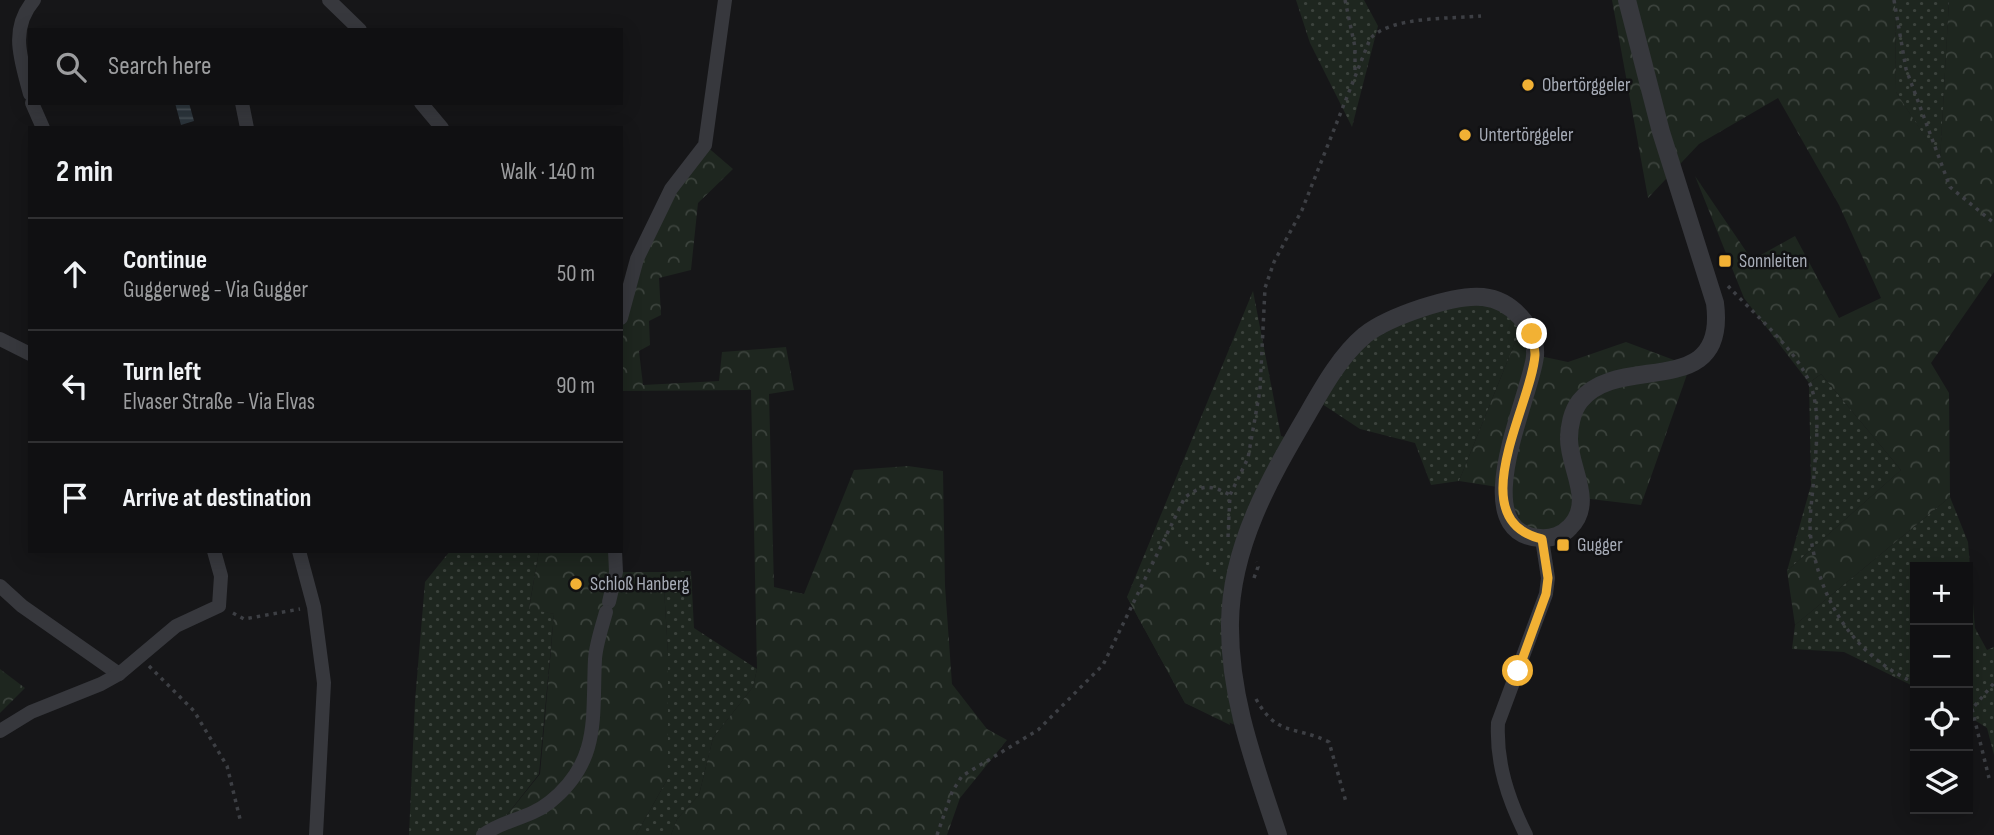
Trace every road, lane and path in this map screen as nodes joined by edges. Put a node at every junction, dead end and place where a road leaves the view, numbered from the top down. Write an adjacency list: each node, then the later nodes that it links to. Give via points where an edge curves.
1 (34, 0): 10 (street, via 18,26)
2 (329, 0): 8 (street)
3 (725, 0): 19 (street, via 705,145 671,189 637,259)
4 (1345, 0): 9 (path)
5 (1627, 0): 18 (street, via 1661,132)
6 (1894, 0): 17 (path, via 1906,69 1950,187)
7 (1480, 16): 9 (path, via 1378,29)
8 (358, 28)
9 (1355, 72): 22 (path, via 1302,210 1265,288 1260,390 1248,458)
10 (28, 86)
11 (33, 105): 14 (street)
12 (242, 105): 15 (street)
13 (423, 105): 16 (street)
14 (42, 126)
15 (247, 126)
16 (440, 126)
17 (1994, 223)
18 (1710, 287): 23 (street, via 1718,322 1705,354 1690,366 1597,385 1578,403 1569,441 1581,498 1578,517 1558,536); 34 (path, via 1725,283 1800,364 1814,403 1810,536 1821,583 1841,623 1865,652)
19 (623, 311)
20 (0, 339): 21 (street)
21 (28, 353)
22 (1230, 495): 24 (path, via 1227,535); 45 (path, via 1202,486 1185,497 1103,665 1038,730 962,776)
23 (1542, 539): 24 (street, via 1515,526 1507,511 1504,488 1510,438 1535,355 1532,334 1506,305 1483,297 1458,299 1391,319 1344,355 1258,501); 47 (street, via 1546,594 1498,723 1497,744 1506,787)
24 (1242, 548): 29 (path, via 1254,556 1258,567); 46 (street, via 1230,621 1232,678)
25 (215, 553): 30 (street, via 221,576)
26 (300, 553): 31 (street)
27 (615, 553): 44 (street, via 616,572 595,656 593,737 584,760 550,802 528,817)
28 (0, 586): 33 (street)
29 (1250, 589)
30 (219, 606): 31 (path, via 244,619); 32 (street, via 176,626)
31 (314, 607): 43 (street, via 324,683)
32 (141, 657): 33 (street); 42 (path, via 194,711 227,766)
33 (119, 674): 39 (street, via 31,712)
34 (1910, 681)
35 (1994, 683): 37 (path)
36 (1254, 696): 41 (path, via 1267,719 1329,742)
37 (1973, 705)
38 (1973, 719): 40 (path)
39 (0, 732)
40 (1989, 778)
41 (1346, 802)
42 (240, 819)
43 (316, 835)
44 (483, 835)
45 (937, 835)
46 (1278, 835)
47 (1526, 835)

